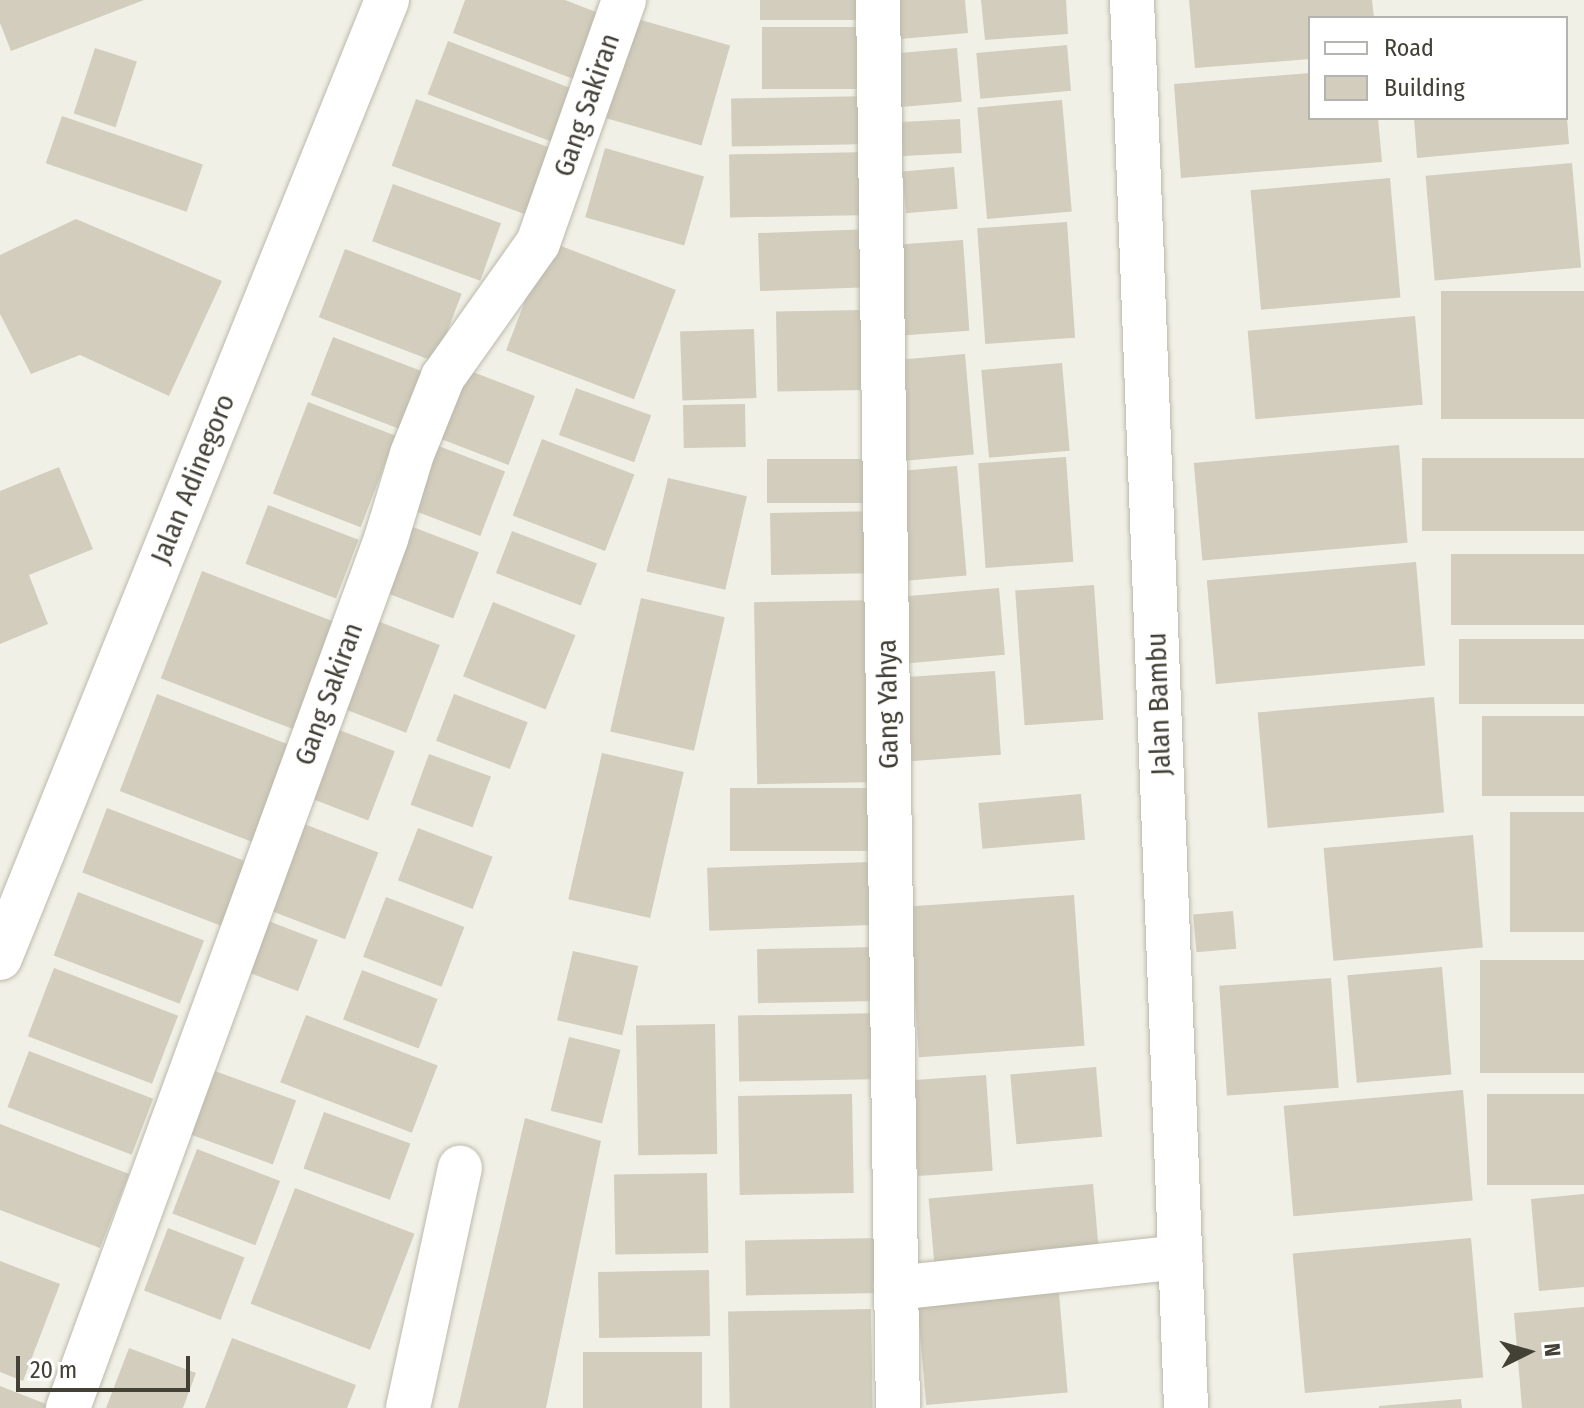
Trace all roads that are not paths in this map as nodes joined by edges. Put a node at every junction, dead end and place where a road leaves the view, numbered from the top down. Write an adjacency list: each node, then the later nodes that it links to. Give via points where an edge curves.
1 (387, 0): 5 (street, Jalan Adinegoro)
2 (624, 0): 9 (street, Gang Sakiran, via 538,243 443,377 412,454 386,539)
3 (878, 0): 8 (street, Gang Yahya)
4 (1132, 0): 7 (street, Jalan Bambu)
5 (0, 958)
6 (460, 1168): 10 (street)
7 (1180, 1257): 8 (street); 12 (street, Jalan Bambu)
8 (896, 1288): 11 (street, Gang Yahya)
9 (68, 1408)
10 (408, 1408)
11 (898, 1408)
12 (1186, 1408)

